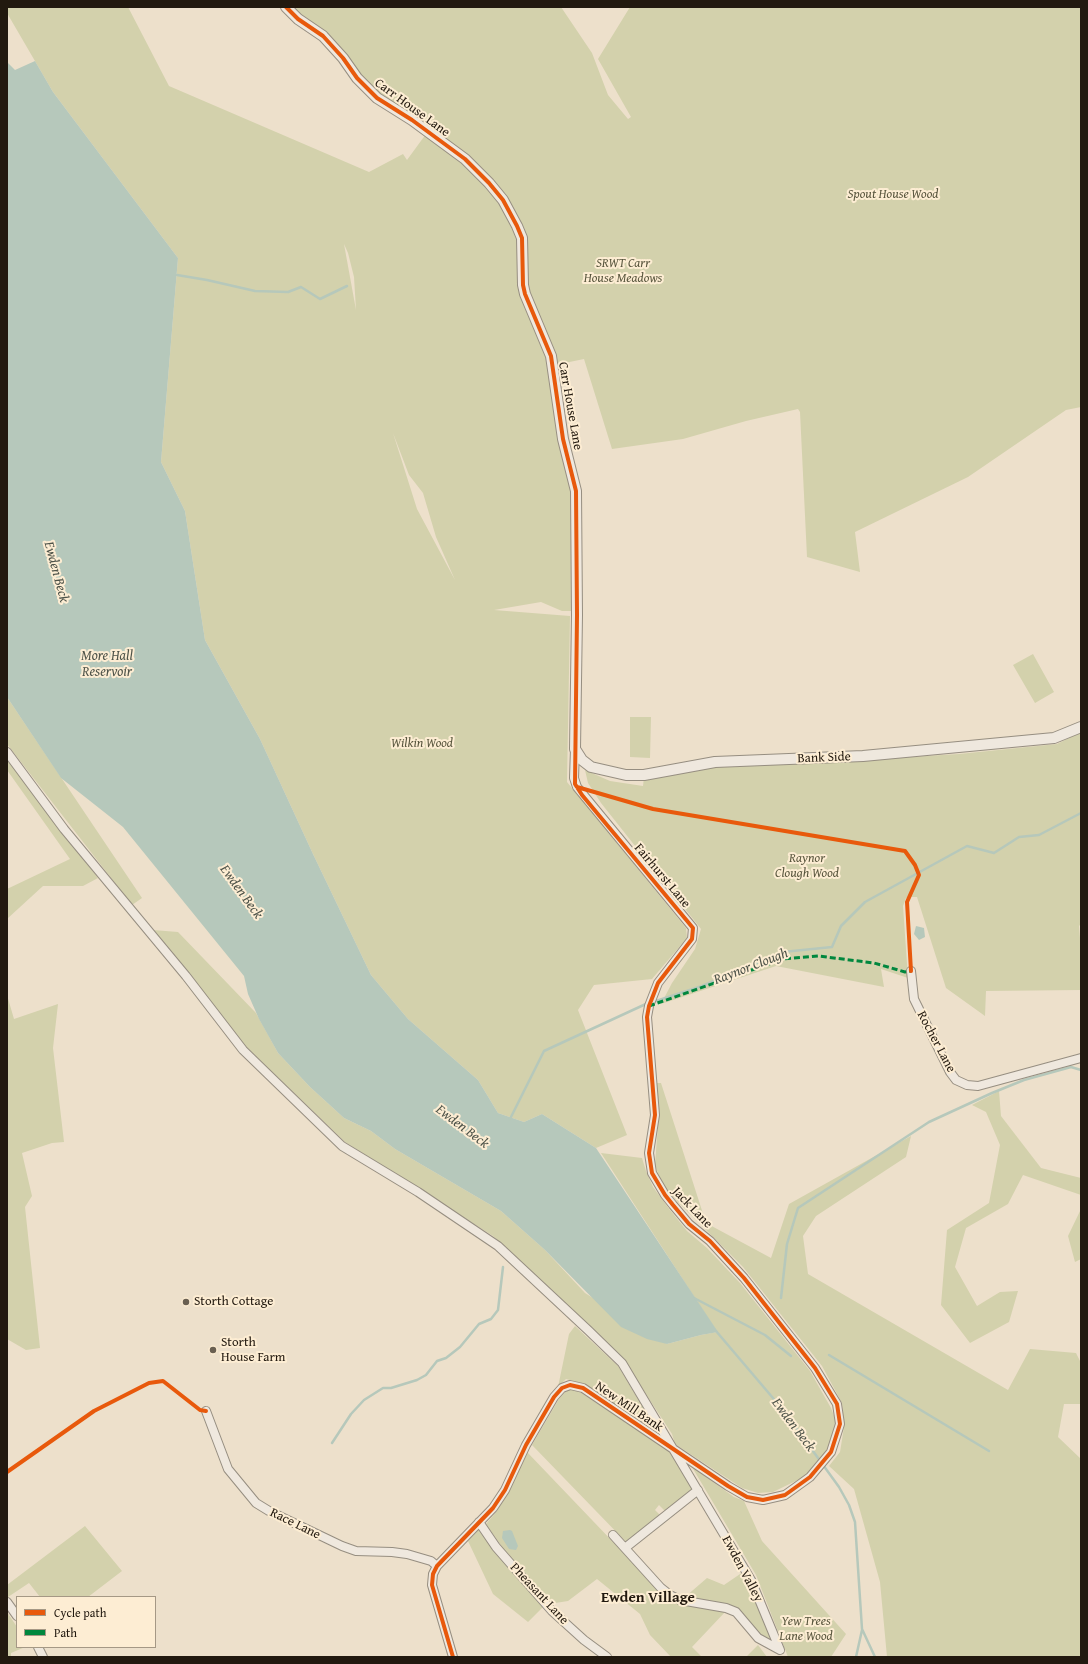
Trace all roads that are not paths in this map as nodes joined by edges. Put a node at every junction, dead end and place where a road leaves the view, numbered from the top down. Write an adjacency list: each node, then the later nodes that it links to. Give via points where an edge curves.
1 (286, 7): 3 (street, Carr House Lane, via 298,19 323,36 377,98 412,120 464,159 489,183 503,200 522,238 523,285 550,356 563,439 576,491)
2 (1081, 727): 3 (street, Bank Side, via 1054,738 863,756 715,762 626,776 591,767 582,760)
3 (575, 749): 6 (street, Fairhurst Lane, via 574,778 577,788 693,928 692,939 658,983)
4 (7, 752): 9 (street, Ewden Valley, via 69,834 186,976 243,1050 342,1146 418,1192 498,1246 622,1363)
5 (911, 971): 7 (street, Rocher Lane, via 914,999 956,1080 978,1086)
6 (647, 1017): 10 (street, Jack Lane, via 655,1115 649,1153 652,1173 665,1195 689,1224 710,1240 744,1278 815,1368 837,1404 840,1424)
7 (1081, 1058)
8 (206, 1411): 15 (street, Race Lane, via 228,1469 256,1503 356,1551 407,1554 431,1561)
9 (673, 1448): 10 (street, New Mill Bank, via 738,1492 763,1500 785,1495 810,1476); 11 (street, Ewden Valley); 12 (street, New Mill Bank, via 583,1388 570,1384 554,1397 526,1444 505,1490 493,1508)
10 (831, 1452)
11 (698, 1490): 14 (street); 14 (street, Ewden Valley, via 750,1580 780,1650 758,1638 736,1612 680,1600 670,1595)
12 (479, 1522): 15 (street, New Mill Bank); 21 (street, Pheasant Lane, via 496,1547 552,1610 584,1640)
13 (613, 1536): 14 (street, Ewden Valley)
14 (625, 1548)
15 (437, 1566): 20 (street, New Mill Bank, via 432,1585)
16 (7, 1602): 17 (street)
17 (16, 1615)
18 (38, 1648): 19 (street)
19 (43, 1657)
20 (454, 1657)
21 (607, 1657)

